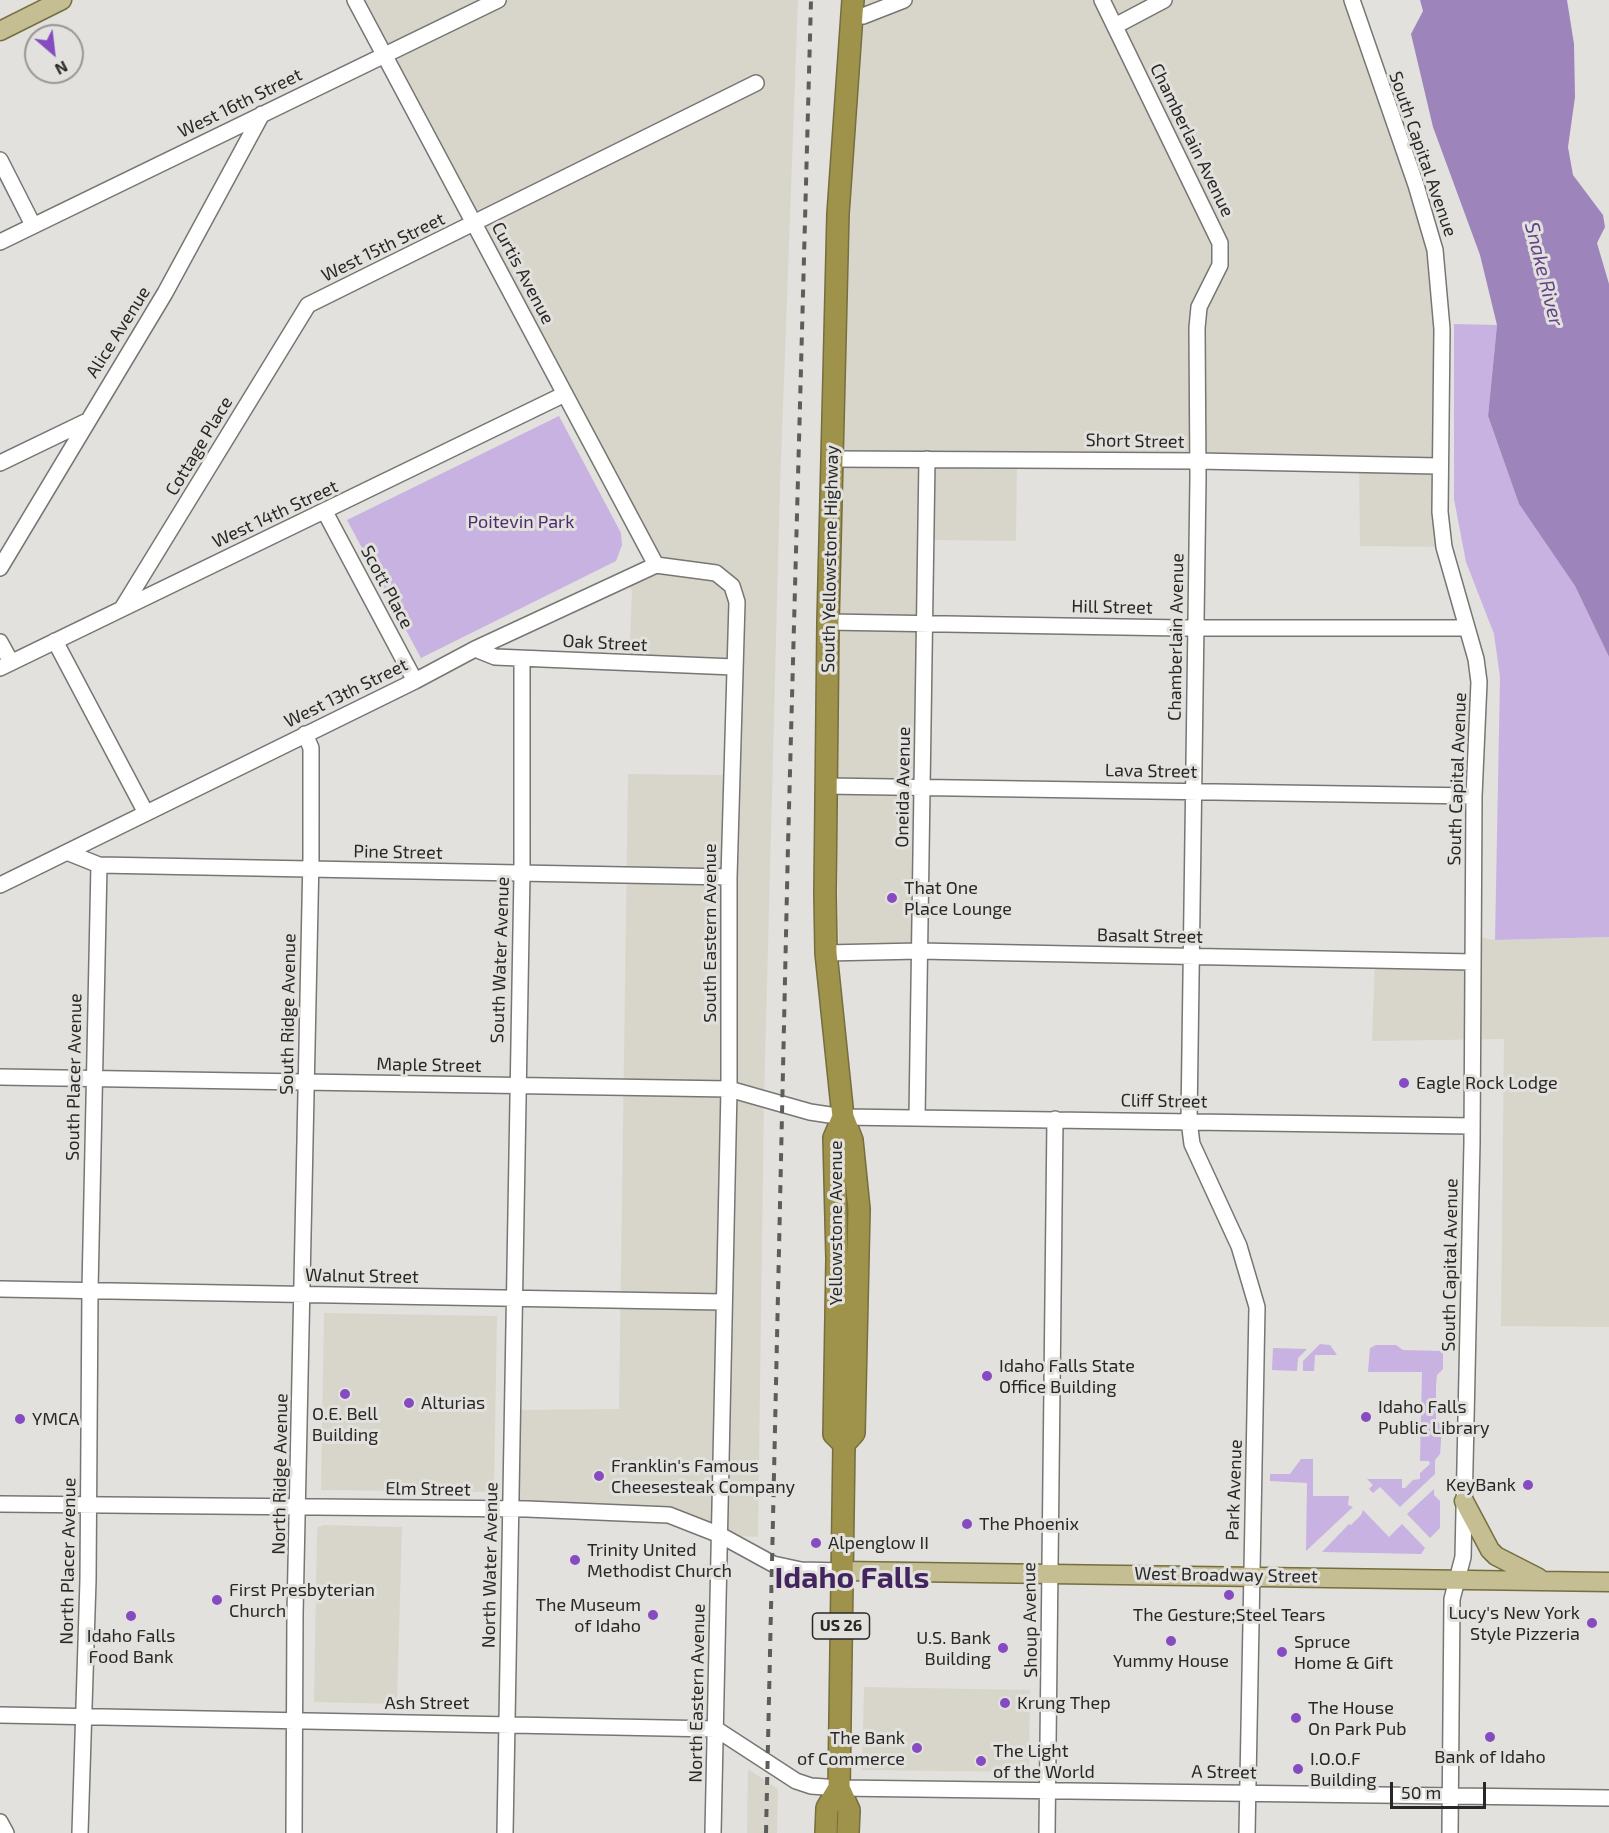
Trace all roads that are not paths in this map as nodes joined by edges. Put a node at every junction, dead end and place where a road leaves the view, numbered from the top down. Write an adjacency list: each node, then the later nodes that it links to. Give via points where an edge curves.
1 (62, 0): 10 (main road)
2 (355, 0): 11 (street, Curtis Avenue)
3 (498, 0): 11 (street, West 16th Street)
4 (904, 0): 8 (street, via 863,16)
5 (1102, 0): 9 (street, Chamberlain Avenue)
6 (1164, 0): 9 (street)
7 (1352, 0): 25 (street, South Capital Avenue, via 1435,250 1442,329)
8 (852, 8): 21 (highway, South Yellowstone Highway, via 838,214)
9 (1115, 26): 23 (street, Chamberlain Avenue, via 1220,243 1220,265 1199,307)
10 (0, 31)
11 (384, 56): 13 (street, West 16th Street); 15 (street, Curtis Avenue)
12 (756, 83): 15 (street, West 15th Street)
13 (262, 114): 16 (street, West 16th Street); 20 (street, Alice Avenue, via 165,293)
14 (0, 160): 16 (street)
15 (475, 224): 18 (street, West 15th Street); 19 (street, Curtis Avenue)
16 (33, 225): 17 (street, West 16th Street)
17 (0, 242)
18 (308, 305): 29 (street, Cottage Place)
19 (565, 394): 26 (street, West 14th Street); 27 (street, Curtis Avenue)
20 (86, 422): 24 (street); 28 (street, Alice Avenue)
21 (832, 459): 22 (street, Short Street); 30 (highway, South Yellowstone Highway)
22 (927, 459): 23 (street, Short Street); 31 (street, Oneida Avenue)
23 (1198, 461): 25 (street, Short Street); 32 (street, Chamberlain Avenue)
24 (0, 463)
25 (1438, 466): 33 (street, South Capital Avenue, via 1444,547)
26 (325, 512): 29 (street, West 14th Street); 40 (street, Scott Place)
27 (656, 565): 36 (street, West 13th Street); 39 (street, South Eastern Avenue, via 716,573 726,579 736,594)
28 (0, 568)
29 (123, 607): 34 (street, West 14th Street)
30 (828, 622): 31 (street, Hill Street); 42 (highway, South Yellowstone Highway)
31 (926, 624): 32 (street, Hill Street); 43 (street, Oneida Avenue)
32 (1197, 628): 33 (street, Hill Street); 44 (street, Chamberlain Avenue)
33 (1467, 628): 45 (street, South Capital Avenue, via 1479,682)
34 (55, 641): 38 (street, West 14th Street); 46 (street)
35 (0, 642): 38 (street)
36 (475, 649): 37 (street, Oak Street, via 495,657); 40 (street, West 13th Street)
37 (522, 659): 39 (street, Oak Street); 50 (street, South Water Avenue)
38 (5, 665)
39 (734, 666): 51 (street, South Eastern Avenue)
40 (415, 681): 41 (street, West 13th Street)
41 (305, 734): 46 (street, West 13th Street); 49 (street, South Ridge Avenue, via 311,748)
42 (826, 786): 43 (street, Lava Street); 54 (highway, South Yellowstone Highway)
43 (923, 787): 44 (street, Lava Street); 53 (street, Oneida Avenue)
44 (1194, 791): 45 (street, Lava Street); 55 (street, Chamberlain Avenue)
45 (1474, 796): 56 (street, South Capital Avenue)
46 (146, 813): 47 (street, West 13th Street)
47 (69, 853): 48 (street, Pine Street); 52 (street, West 13th Street)
48 (99, 865): 49 (street, Pine Street); 58 (street, South Placer Avenue)
49 (310, 870): 50 (street, Pine Street); 59 (street, South Ridge Avenue)
50 (522, 874): 51 (street, Pine Street); 60 (street, South Water Avenue)
51 (729, 878): 61 (street, South Eastern Avenue)
52 (0, 885)
53 (919, 951): 54 (street, Basalt Street); 55 (street, Basalt Street); 63 (street, Oneida Avenue)
54 (826, 953): 62 (highway, South Yellowstone Highway)
55 (1191, 956): 56 (street, Basalt Street); 65 (street, Chamberlain Avenue)
56 (1473, 962): 66 (street, South Capital Avenue)
57 (0, 1077): 58 (street, Maple Street)
58 (93, 1078): 59 (street, Maple Street); 68 (street, South Placer Avenue)
59 (306, 1082): 60 (street, Maple Street); 70 (street, South Ridge Avenue)
60 (517, 1086): 61 (street, Maple Street); 71 (street, South Water Avenue)
61 (729, 1089): 62 (street, Maple Street, via 810,1112); 72 (street, South Eastern Avenue)
62 (849, 1117): 63 (street, Cliff Street); 79 (highway, Yellowstone Avenue, via 858,1209 854,1433 844,1444)
63 (917, 1117): 64 (street, Cliff Street)
64 (1055, 1119): 65 (street, Cliff Street); 80 (street, Shoup Avenue)
65 (1189, 1121): 66 (street, Cliff Street); 69 (street, Chamberlain Avenue, via 1192,1144 1239,1246)
66 (1472, 1126): 73 (street, South Capital Avenue)
67 (0, 1289): 68 (street, Walnut Street)
68 (90, 1290): 70 (street, Walnut Street); 75 (street, North Placer Avenue)
69 (1255, 1293): 81 (street, Park Avenue)
70 (303, 1295): 71 (street, Walnut Street); 76 (street, North Ridge Avenue)
71 (515, 1298): 72 (street, Walnut Street); 77 (street, North Water Avenue)
72 (723, 1302): 78 (street, North Eastern Avenue)
73 (1464, 1501): 82 (street, South Capital Avenue, via 1463,1557); 83 (main road, via 1490,1550)
74 (0, 1504): 75 (street, Elm Street)
75 (88, 1504): 76 (street, Elm Street); 86 (street, North Placer Avenue)
76 (299, 1506): 77 (street, Elm Street); 87 (street, North Ridge Avenue)
77 (510, 1509): 78 (street, Elm Street, via 669,1515); 88 (street, North Water Avenue)
78 (720, 1534): 79 (street, Elm Street, via 773,1564 801,1570); 89 (street, North Eastern Avenue)
79 (842, 1571): 80 (main road, West Broadway Street); 90 (highway, Yellowstone Avenue / US 26)
80 (1049, 1572): 81 (main road, West Broadway Street); 91 (street, Shoup Avenue)
81 (1251, 1576): 82 (main road, West Broadway Street); 92 (street, Park Avenue)
82 (1458, 1578): 83 (main road, West Broadway Street); 93 (street, South Capital Avenue, via 1452,1599)
83 (1543, 1580): 84 (main road, West Broadway Street)
84 (1609, 1582)
85 (0, 1715): 86 (street, Ash Street)
86 (84, 1716): 87 (street, Ash Street); 97 (street, North Placer Avenue)
87 (296, 1721): 88 (street, Ash Street); 98 (street, North Ridge Avenue)
88 (508, 1724): 89 (street, Ash Street); 99 (street, North Water Avenue)
89 (716, 1730): 90 (street, via 796,1781); 100 (street, North Eastern Avenue)
90 (838, 1788): 91 (street, A Street); 101 (highway, Yellowstone Avenue / US 26, via 827,1809); 102 (highway, Yellowstone Avenue / US 26, via 849,1810)
91 (1047, 1791): 92 (street, A Street); 103 (street, Shoup Avenue)
92 (1248, 1792): 93 (street, A Street); 104 (street, Park Avenue)
93 (1450, 1795): 94 (street, A Street); 105 (street, South Capital Avenue)
94 (1609, 1798)
95 (0, 1822): 96 (street)
96 (6, 1833)
97 (80, 1833)
98 (294, 1833)
99 (505, 1833)
100 (713, 1833)
101 (826, 1833)
102 (848, 1833)
103 (1047, 1833)
104 (1247, 1833)
105 (1450, 1833)

